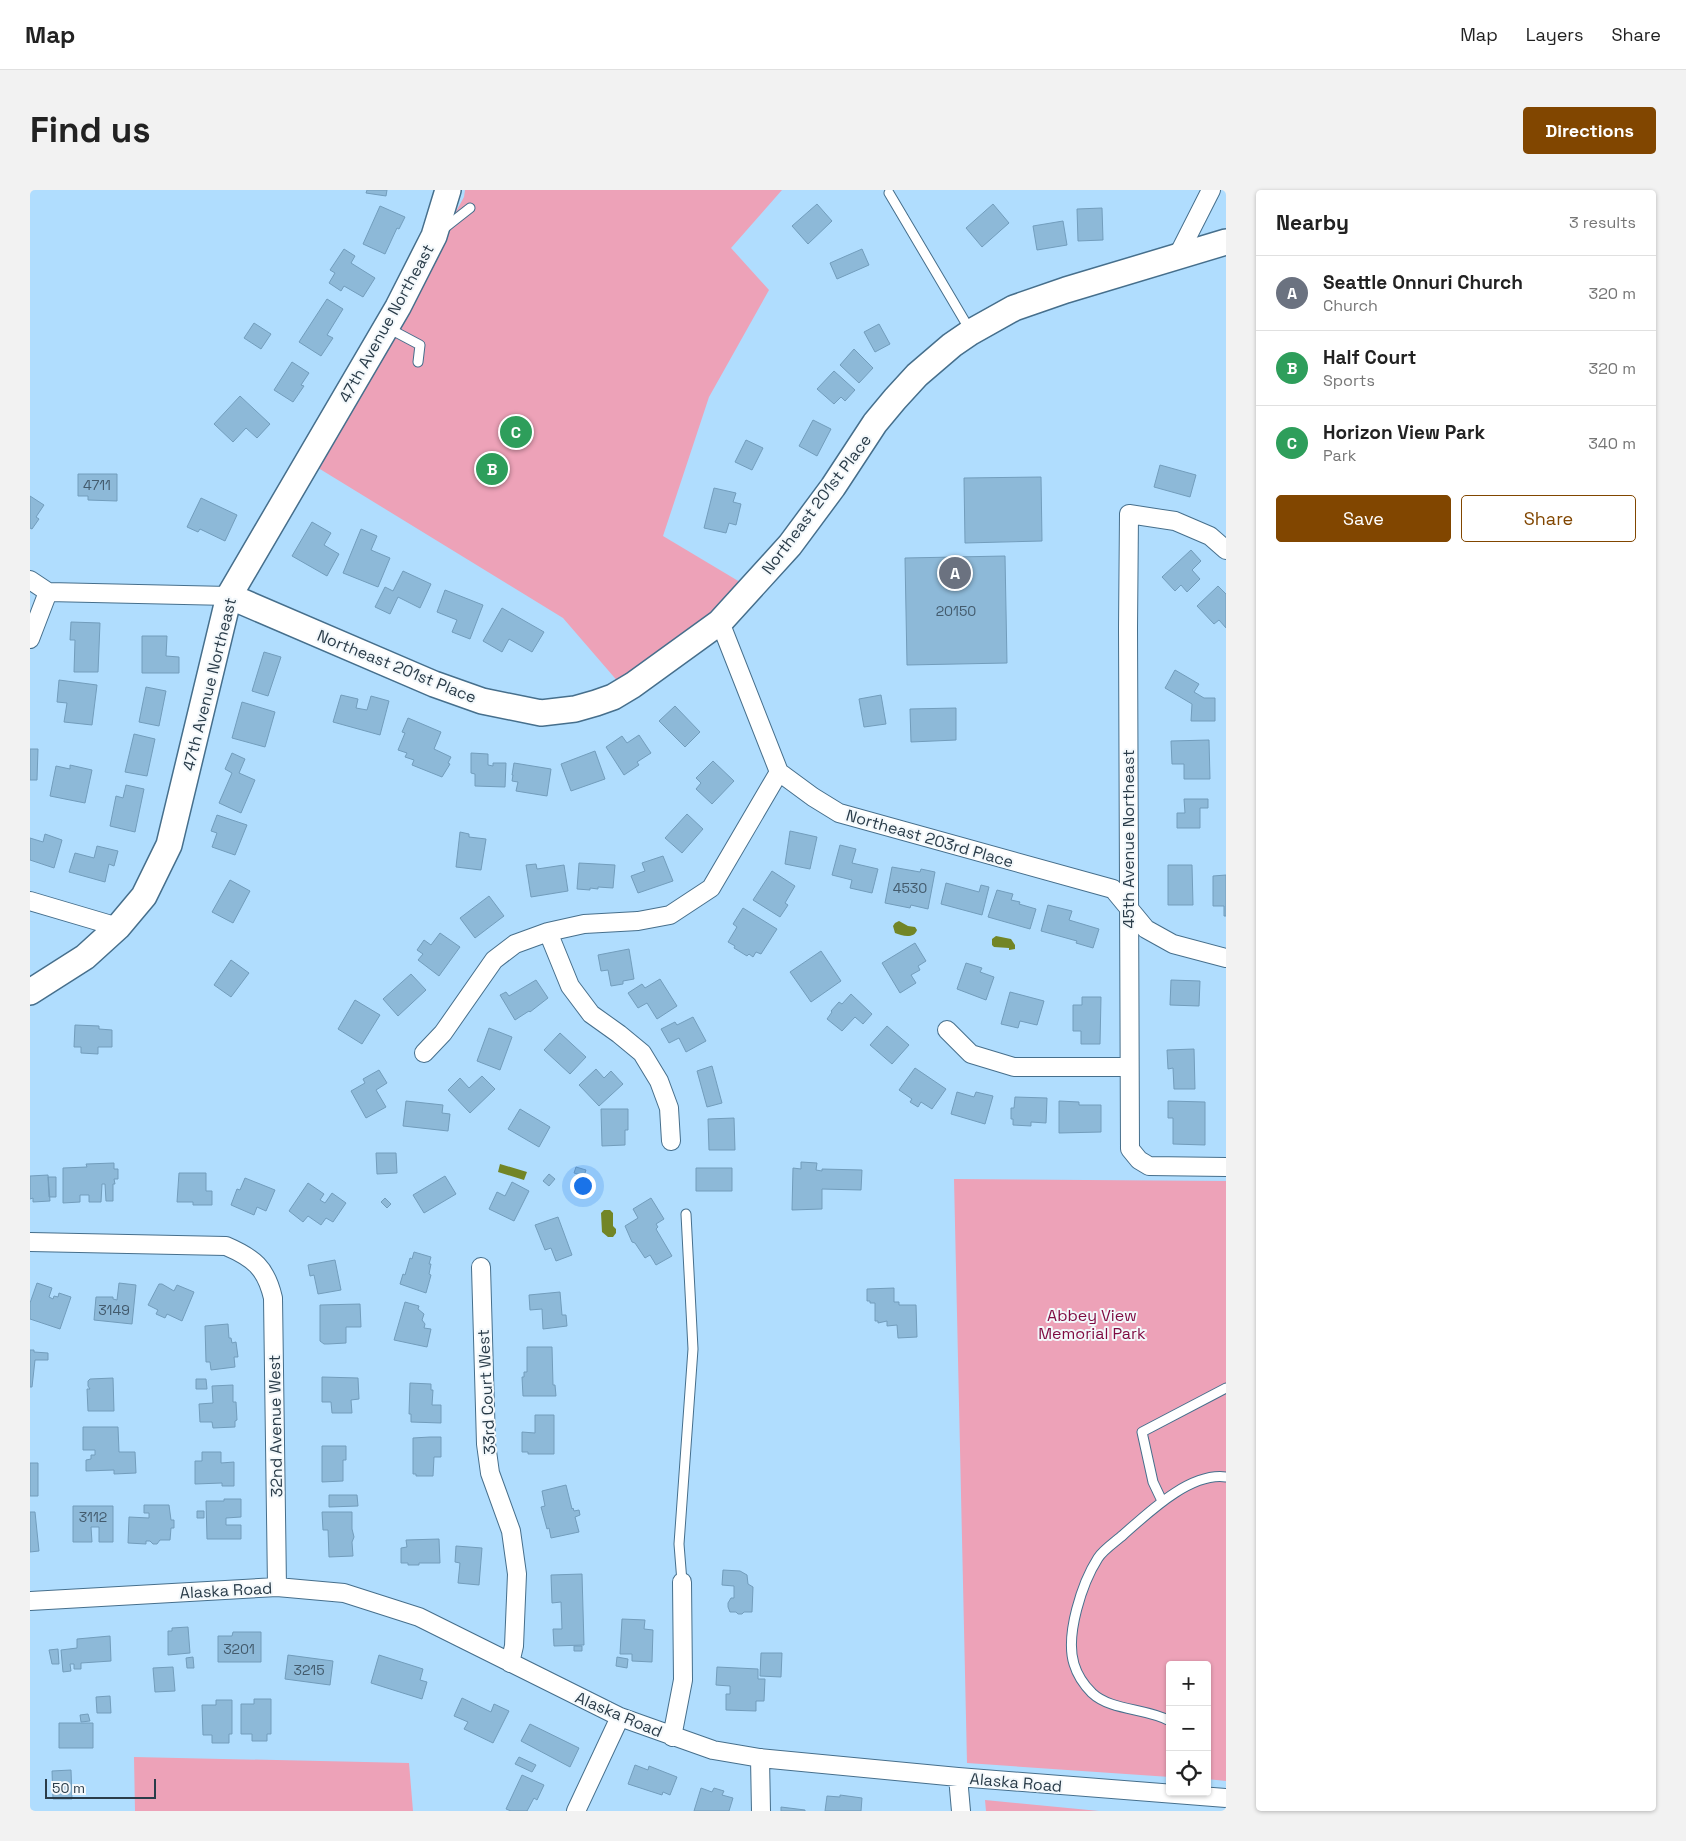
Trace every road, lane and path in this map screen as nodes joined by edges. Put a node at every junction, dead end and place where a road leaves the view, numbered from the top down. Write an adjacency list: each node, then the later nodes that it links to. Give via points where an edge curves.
1 (448, 190): 5 (street, 47th Avenue Northeast)
2 (1211, 190): 7 (street)
3 (889, 193): 9 (lane)
4 (470, 208): 5 (lane)
5 (434, 236): 8 (street, 47th Avenue Northeast)
6 (1226, 242): 7 (street, Northeast 201st Place)
7 (1177, 257): 9 (street, Northeast 201st Place, via 1014,308)
8 (386, 327): 10 (lane, via 420,345); 14 (street, 47th Avenue Northeast)
9 (971, 332): 15 (street, Northeast 201st Place, via 917,375 895,399 790,545)
10 (418, 362)
11 (1226, 550): 19 (street, 45th Avenue Northeast, via 1210,536 1175,521 1129,514)
12 (30, 580): 13 (street)
13 (48, 592): 14 (street, Northeast 201st Place); 16 (street)
14 (229, 596): 15 (street, Northeast 201st Place, via 434,684 482,701 541,713 575,709 613,696); 20 (street, 47th Avenue Northeast, via 169,845 144,896)
15 (720, 622): 17 (street)
16 (30, 639)
17 (779, 772): 19 (street, Northeast 203rd Place, via 839,812 1113,889); 21 (street, via 711,888 693,901 670,915 638,921 584,924)
18 (30, 901): 20 (street)
19 (1130, 910): 22 (street, Northeast 203rd Place, via 1146,929 1174,944); 26 (street, 45th Avenue Northeast)
20 (118, 927): 23 (street, 47th Avenue Northeast, via 85,957)
21 (548, 932): 25 (street, via 515,944 494,960 443,1033); 27 (street, via 570,986 591,1014 642,1053 659,1081 669,1108)
22 (1226, 958)
23 (30, 992)
24 (947, 1030): 26 (street, via 971,1054 1014,1067)
25 (424, 1053)
26 (1128, 1067): 28 (street, 45th Avenue Northeast, via 1130,1150 1139,1160 1149,1166)
27 (671, 1140)
28 (1226, 1167)
29 (686, 1214): 35 (lane, via 693,1349 679,1544)
30 (30, 1242): 36 (street, 32nd Avenue West, via 226,1246 261,1267 270,1283 273,1298)
31 (481, 1267): 38 (street, 33rd Court West, via 486,1444 490,1473 511,1531 518,1574)
32 (1226, 1388): 34 (lane, via 1142,1432 1153,1482)
33 (1226, 1477): 34 (lane, via 1197,1482)
34 (1162, 1501): 40 (lane, via 1098,1557 1075,1616 1071,1647 1074,1663 1093,1694 1114,1704)
35 (682, 1582): 41 (street, via 683,1680)
36 (277, 1587): 37 (street, Alaska Road); 38 (street, Alaska Road, via 344,1593 419,1617)
37 (30, 1601)
38 (510, 1663): 39 (street, Alaska Road)
39 (620, 1717): 41 (street, Alaska Road); 47 (street)
40 (1166, 1719)
41 (672, 1736): 42 (street, Alaska Road, via 713,1750)
42 (760, 1758): 43 (street, Alaska Road); 48 (street)
43 (958, 1777): 44 (street, Alaska Road); 49 (street)
44 (1166, 1792)
45 (1211, 1796): 46 (street, Alaska Road)
46 (1226, 1798)
47 (576, 1811)
48 (761, 1811)
49 (961, 1811)

